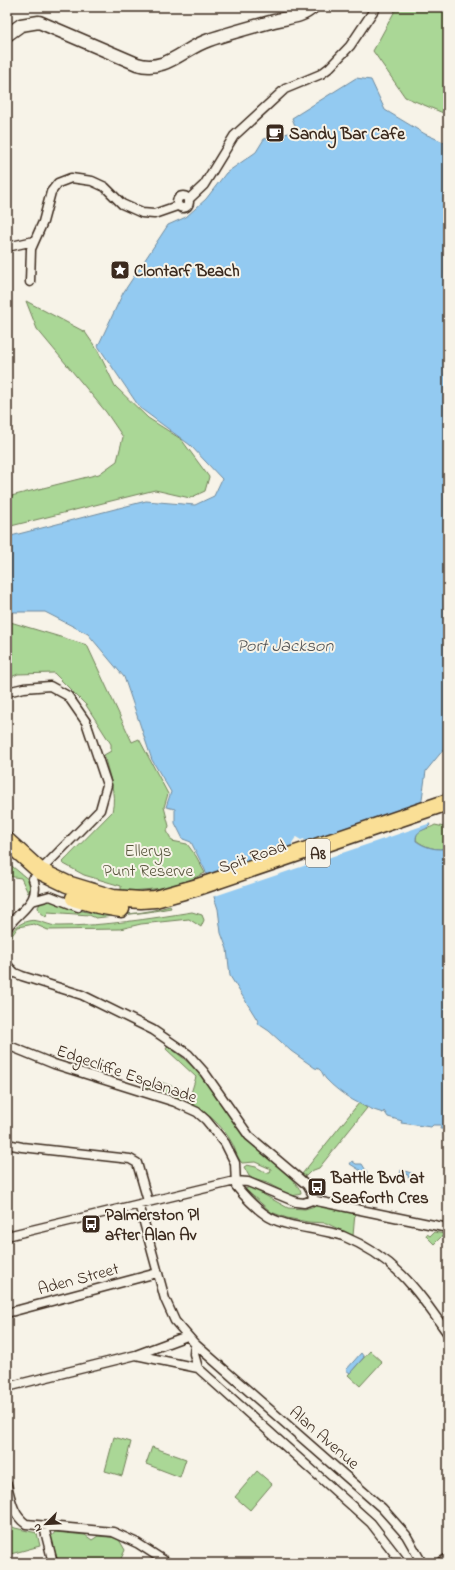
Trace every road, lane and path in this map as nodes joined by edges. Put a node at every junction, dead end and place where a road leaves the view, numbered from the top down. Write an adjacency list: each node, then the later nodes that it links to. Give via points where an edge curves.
1 (313, 7): 3 (street, via 301,15 207,40 157,67 137,64 39,22 21,25)
2 (376, 7): 4 (street, via 350,46 329,68 317,76 285,89 234,136 204,185 188,200 184,196 180,197 177,200 178,206 154,214 142,213 122,204 98,183 85,178 66,179 58,183 51,192 43,222)
3 (7, 36)
4 (34, 241): 5 (street); 6 (street, via 30,253)
5 (7, 247)
6 (30, 282)
7 (7, 692): 11 (street, via 50,686 68,696 86,722 107,785 100,810)
8 (443, 808): 12 (highway, Spit Road / A8)
9 (7, 841): 11 (highway, A8)
10 (7, 853): 11 (highway, A8)
11 (36, 875): 12 (highway, A8, via 126,900); 13 (street, via 36,890); 14 (highway, A8, via 64,895)
12 (200, 890): 14 (highway, Spit Road / A8, via 148,908)
13 (32, 901): 14 (street, via 50,896 88,909); 15 (street)
14 (105, 907)
15 (7, 928)
16 (7, 965): 20 (street, via 22,976 82,995 117,1012 153,1030 188,1054 204,1072 249,1136 307,1185)
17 (7, 1045): 19 (street, Edgecliffe Esplanade, via 34,1057 174,1102 197,1112 225,1143 235,1163)
18 (7, 1144): 21 (street, via 130,1159 136,1162)
19 (235, 1181): 20 (street, via 248,1182 296,1202 304,1203); 21 (street); 27 (street, via 244,1195 270,1217 324,1230 385,1259 415,1288)
20 (313, 1198): 23 (street)
21 (148, 1201): 22 (street)
22 (139, 1204): 24 (street); 25 (street, Alan Avenue)
23 (448, 1228)
24 (7, 1236)
25 (157, 1273): 26 (street, Aden Street); 28 (street, Alan Avenue, via 174,1321)
26 (7, 1313)
27 (448, 1334)
28 (187, 1336): 29 (street, Alan Avenue); 30 (street)
29 (196, 1344): 31 (street, via 194,1354); 39 (street, Alan Avenue, via 382,1508 406,1535)
30 (136, 1355): 31 (street); 32 (street)
31 (198, 1368): 38 (street, Alan Avenue, via 371,1523)
32 (7, 1387)
33 (7, 1485): 34 (street, via 18,1518 26,1524)
34 (44, 1527): 36 (street); 37 (street, via 113,1532 137,1543)
35 (448, 1558): 40 (street)
36 (53, 1563)
37 (168, 1563)
38 (402, 1563)
39 (422, 1563)
40 (439, 1563)

